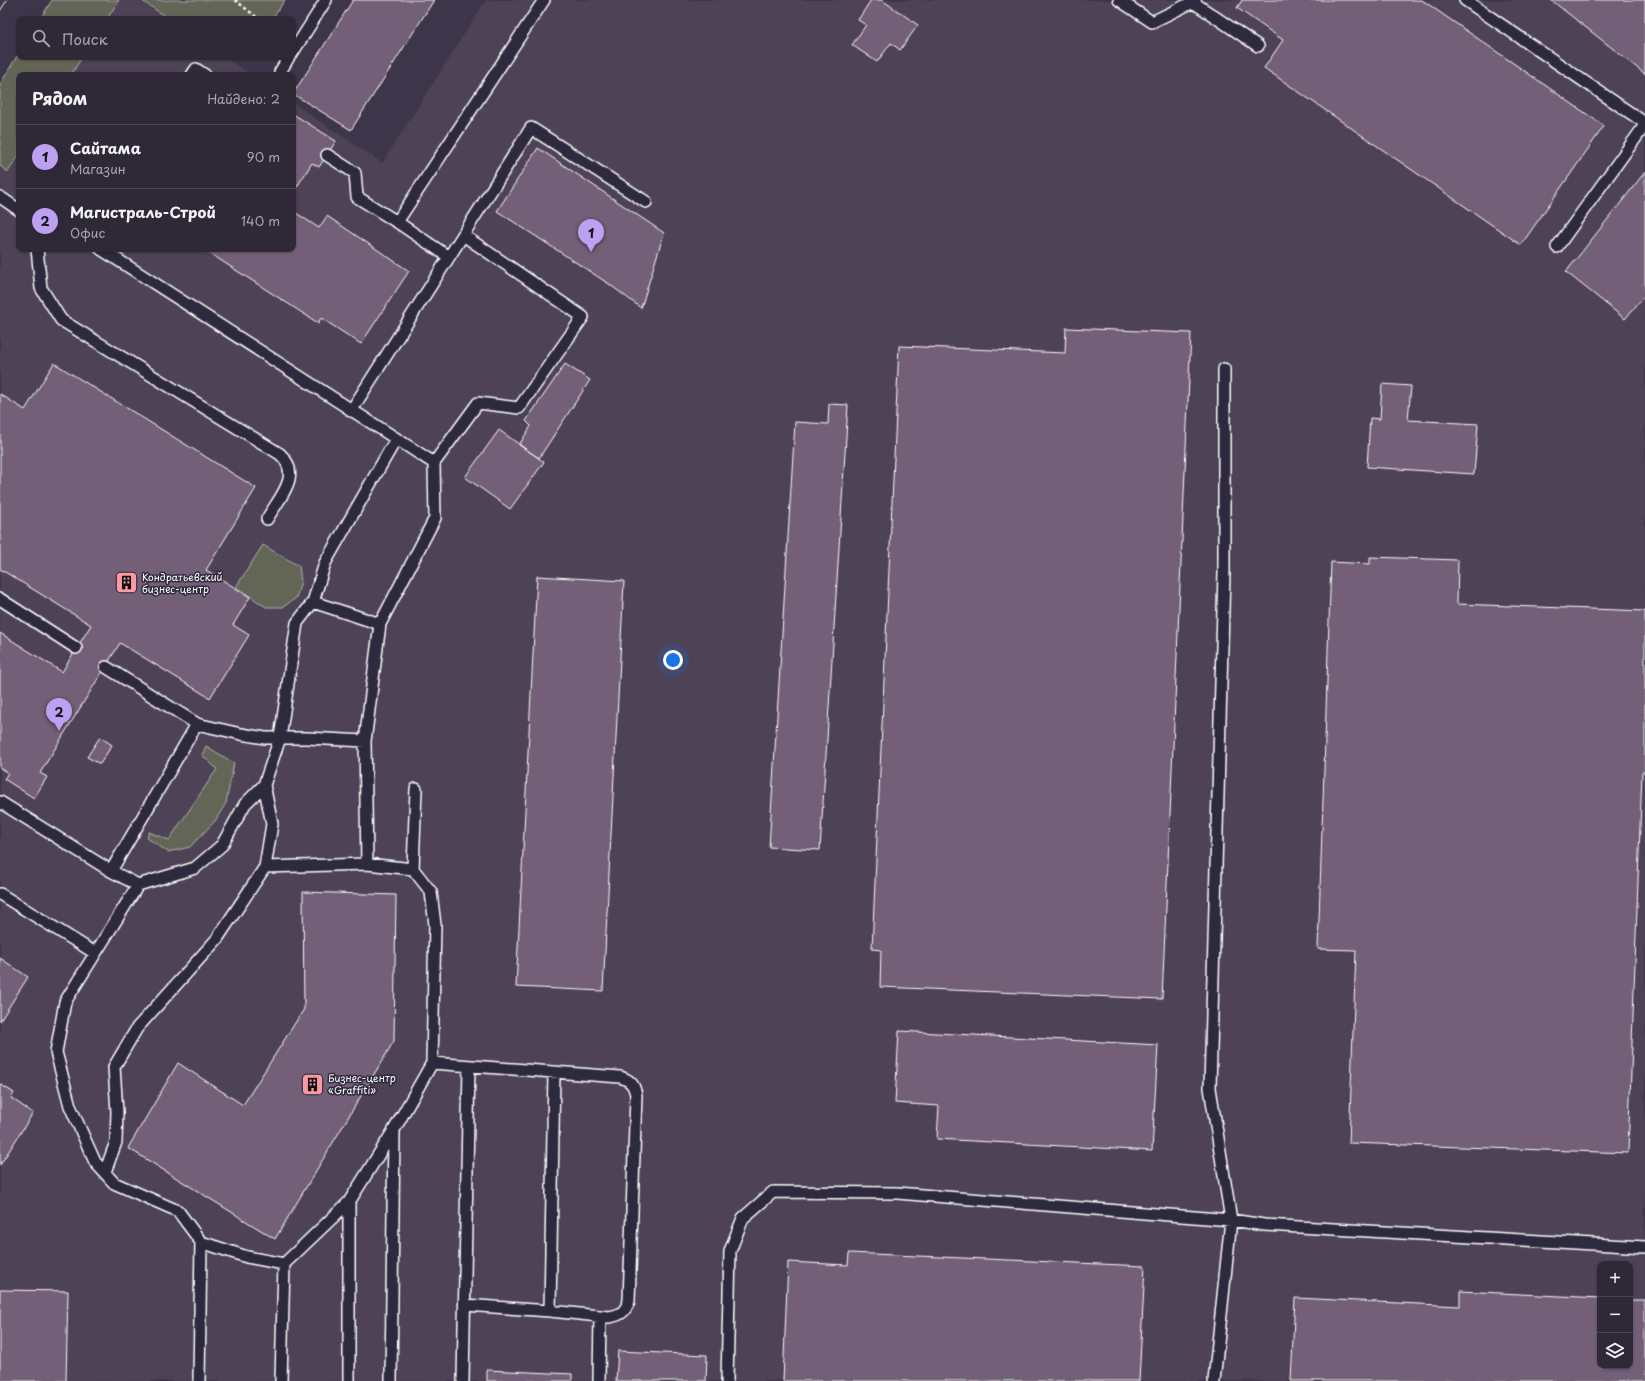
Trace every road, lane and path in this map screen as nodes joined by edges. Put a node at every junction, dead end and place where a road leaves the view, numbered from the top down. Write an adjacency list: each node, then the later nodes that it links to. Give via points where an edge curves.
1 (235, 0): 7 (path)
2 (326, 0): 9 (lane)
3 (544, 0): 17 (lane)
4 (1119, 0): 6 (lane, via 1152,22)
5 (1465, 0): 12 (lane)
6 (1194, 1): 8 (lane)
7 (255, 16)
8 (1258, 46)
9 (296, 47)
10 (288, 60): 11 (lane)
11 (280, 72)
12 (1645, 124): 19 (lane)
13 (327, 155): 17 (lane, via 355,173 357,197)
14 (0, 197): 16 (lane)
15 (646, 202): 18 (lane, via 531,128)
16 (16, 208)
17 (397, 222): 22 (lane)
18 (463, 235): 22 (lane); 26 (lane, via 582,317 519,408 478,403)
19 (1557, 247)
20 (38, 252): 27 (lane, via 40,288 61,320 287,460 290,468 288,484)
21 (106, 252): 24 (lane)
22 (449, 257): 24 (lane)
23 (1224, 370): 52 (lane, via 1224,573 1210,1088)
24 (351, 411): 25 (lane)
25 (396, 440): 26 (lane); 29 (lane, via 325,563)
26 (434, 463): 30 (lane, via 435,518)
27 (267, 518)
28 (0, 599): 31 (lane)
29 (313, 602): 30 (lane); 34 (lane, via 297,624)
30 (380, 624): 35 (lane)
31 (76, 648)
32 (106, 666): 33 (lane)
33 (197, 724): 34 (lane, via 241,734); 42 (lane)
34 (280, 738): 35 (lane); 36 (lane)
35 (365, 742): 39 (lane)
36 (264, 784): 40 (lane, via 272,824); 43 (lane, via 245,804 222,845 195,868)
37 (416, 788): 41 (lane)
38 (0, 802): 42 (lane)
39 (367, 864): 40 (lane); 41 (lane)
40 (265, 867): 50 (lane, via 217,939 137,1028 114,1067 116,1142)
41 (413, 868): 46 (lane, via 431,892 435,925)
42 (111, 871): 43 (lane)
43 (138, 885): 45 (lane)
44 (0, 894): 45 (lane)
45 (95, 953): 50 (lane, via 65,1002 56,1052 70,1106 95,1162)
46 (432, 1063): 47 (lane); 49 (lane)
47 (469, 1066): 48 (lane); 56 (lane)
48 (554, 1072): 57 (lane); 58 (lane, via 620,1077 628,1079 635,1086 629,1301 619,1316)
49 (394, 1130): 51 (lane); 62 (lane)
50 (105, 1172): 53 (lane, via 114,1183 178,1211)
51 (349, 1202): 55 (lane); 61 (lane)
52 (1231, 1220): 54 (lane, via 1264,1225); 65 (lane, via 897,1194 773,1192 743,1218 730,1251); 66 (lane)
53 (201, 1242): 55 (lane); 59 (lane)
54 (1645, 1247)
55 (284, 1264): 60 (lane)
56 (465, 1305): 57 (lane); 63 (lane)
57 (550, 1311): 58 (lane)
58 (600, 1316): 64 (lane)
59 (199, 1381)
60 (281, 1381)
61 (349, 1381)
62 (391, 1381)
63 (463, 1381)
64 (599, 1381)
65 (728, 1381)
66 (1214, 1381)

